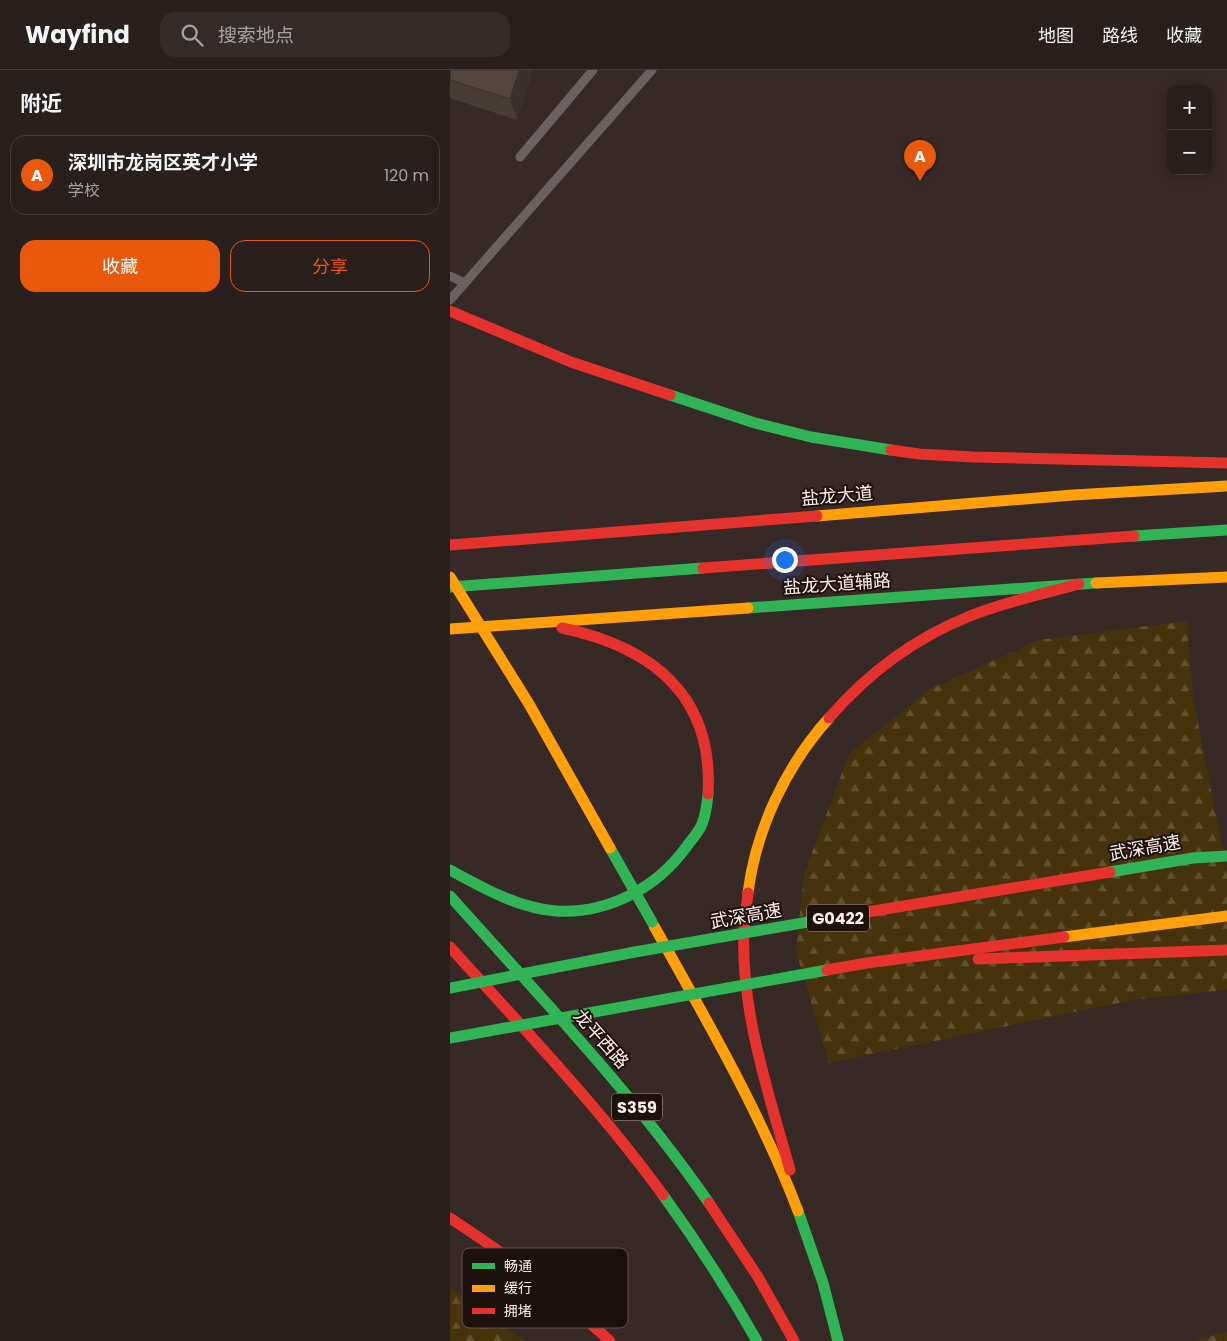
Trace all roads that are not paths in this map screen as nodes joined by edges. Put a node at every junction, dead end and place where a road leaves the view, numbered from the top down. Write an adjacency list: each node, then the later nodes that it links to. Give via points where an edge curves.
1 (593, 70): 3 (lane)
2 (652, 70): 5 (lane)
3 (520, 157)
4 (450, 276): 5 (lane)
5 (465, 283): 6 (lane)
6 (450, 300)
7 (455, 313): 9 (main road)
8 (487, 339): 9 (main road)
9 (571, 362): 10 (main road, via 754,423 811,438 868,447 974,458)
10 (1227, 463)
11 (1227, 486): 13 (main road, 盐龙大道, via 1073,495)
12 (1227, 530): 17 (main road)
13 (450, 545)
14 (450, 577): 33 (main road, bridge, via 526,698 652,922 755,1113)
15 (1227, 577): 16 (main road, 盐龙大道辅路)
16 (1079, 584): 18 (main road, 盐龙大道辅路); 33 (main road, via 972,616 938,630 880,667 821,724 776,795 761,832 746,904 746,982 761,1063)
17 (450, 587)
18 (531, 623): 19 (main road, 盐龙大道辅路); 23 (main road, via 584,632 619,645 650,663 678,688 696,716 706,750 709,785 703,823 682,856 656,881 628,898 599,908 568,911 534,907 499,896)
19 (450, 629)
20 (1227, 850): 22 (main road, bridge)
21 (1227, 856): 22 (main road, 武深高速 / G0422, bridge)
22 (1193, 858): 29 (main road, 武深高速 / G0422, bridge, via 582,962)
23 (450, 870)
24 (450, 896): 37 (main road, 龙平西路 / S359, via 629,1097 671,1151 724,1222)
25 (1227, 916): 28 (main road, bridge)
26 (450, 947): 36 (main road, S359, via 602,1118 657,1187 708,1260)
27 (1227, 950): 28 (main road, bridge)
28 (867, 962): 30 (main road, bridge)
29 (450, 988)
30 (450, 1038)
31 (450, 1218): 32 (main road)
32 (495, 1248)
33 (812, 1248): 38 (main road)
34 (596, 1328): 35 (main road)
35 (610, 1341)
36 (757, 1341)
37 (794, 1341)
38 (838, 1341)

